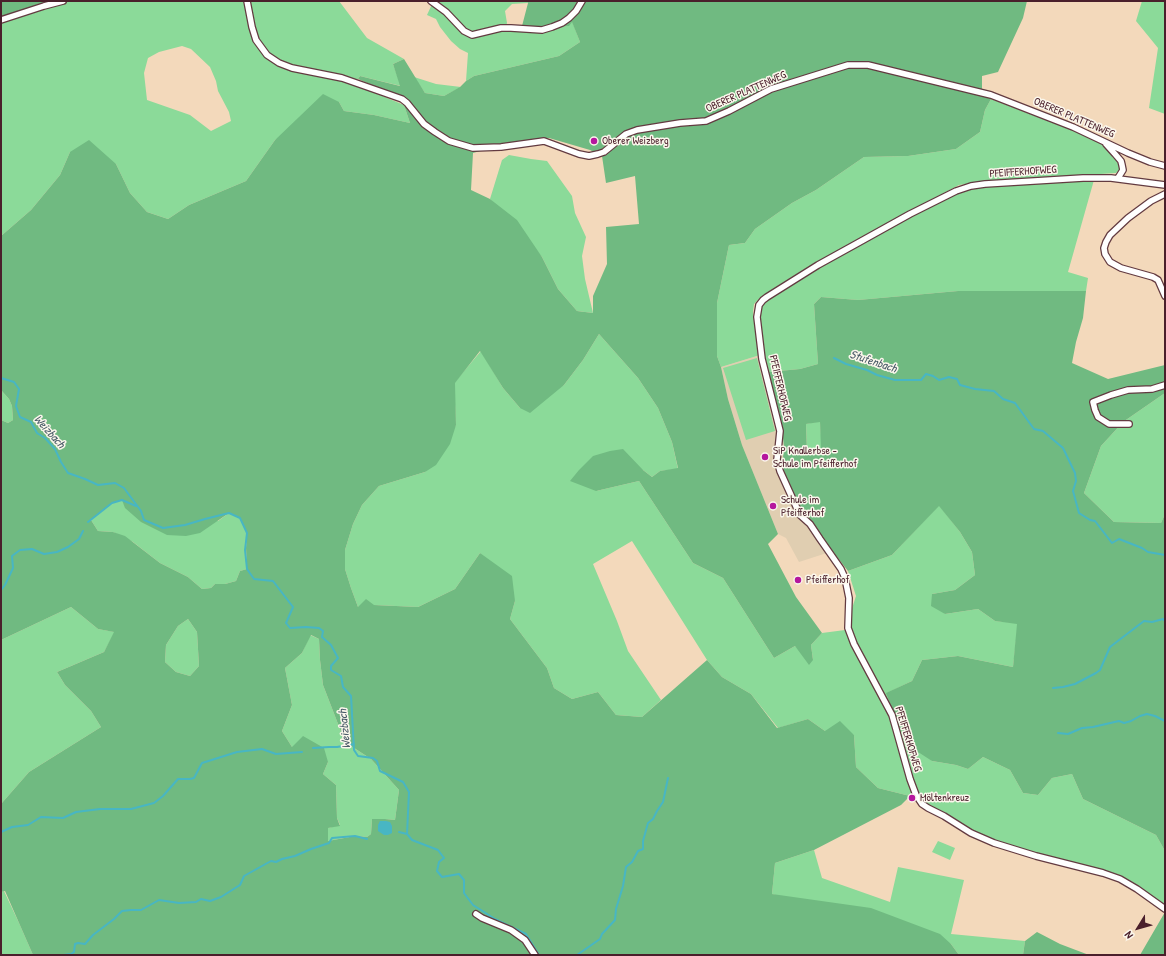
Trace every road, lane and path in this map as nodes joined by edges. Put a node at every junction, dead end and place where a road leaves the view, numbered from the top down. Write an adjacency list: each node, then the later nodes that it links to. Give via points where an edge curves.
1 (63, 1): 5 (street)
2 (247, 1): 6 (street, OBERER PLATTENWEG, via 256,40 268,55 279,63 342,78 402,99 434,132 449,141 474,148 544,141 589,156 604,152 626,134 637,130 706,121 771,89 848,65 868,65 991,95)
3 (431, 1): 4 (street, via 464,31 472,35 501,28 552,28 569,18)
4 (582, 1)
5 (1, 20)
6 (1103, 141): 7 (street, OBERER PLATTENWEG); 8 (street, via 1121,161 1123,170)
7 (1165, 166)
8 (1118, 178): 9 (street, PFEIFFERHOFWEG); 16 (street, PFEIFFERHOFWEG, via 985,184 956,191 850,247 767,297 759,305 757,317 762,359 780,431 777,460 780,471 800,515 810,524 845,578 849,598 848,628 892,715 910,779 922,804 971,833 994,843 1120,879)
9 (1165, 185)
10 (1165, 194): 12 (street, via 1128,218 1110,235 1104,248 1110,262)
11 (1165, 279): 12 (street)
12 (1158, 280): 13 (street)
13 (1165, 296)
14 (1165, 385): 15 (street, via 1152,390 1128,390 1093,402 1098,417 1109,424)
15 (1129, 424)
16 (1165, 909)
17 (476, 914): 18 (street, via 512,930 525,940)
18 (535, 955)

